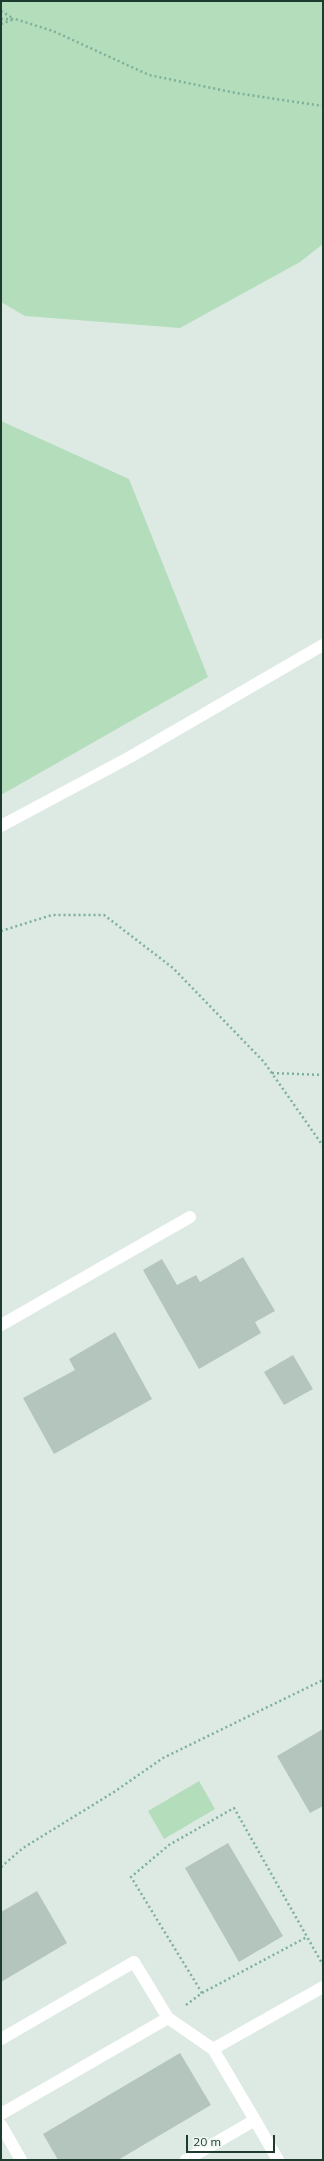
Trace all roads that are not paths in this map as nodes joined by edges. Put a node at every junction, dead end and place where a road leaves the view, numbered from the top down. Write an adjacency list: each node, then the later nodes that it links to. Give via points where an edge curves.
1 (323, 645): 2 (lane, via 130,757)
2 (1, 826)
3 (190, 1217): 4 (lane)
4 (1, 1325)
5 (323, 1987): 8 (lane)
6 (168, 2018): 7 (lane, via 134,1962); 8 (lane); 9 (lane)
7 (1, 2039)
8 (213, 2049): 10 (lane)
9 (1, 2114)
10 (255, 2120): 13 (lane); 14 (lane)
11 (1, 2125): 12 (lane)
12 (21, 2160)
13 (186, 2160)
14 (278, 2160)

